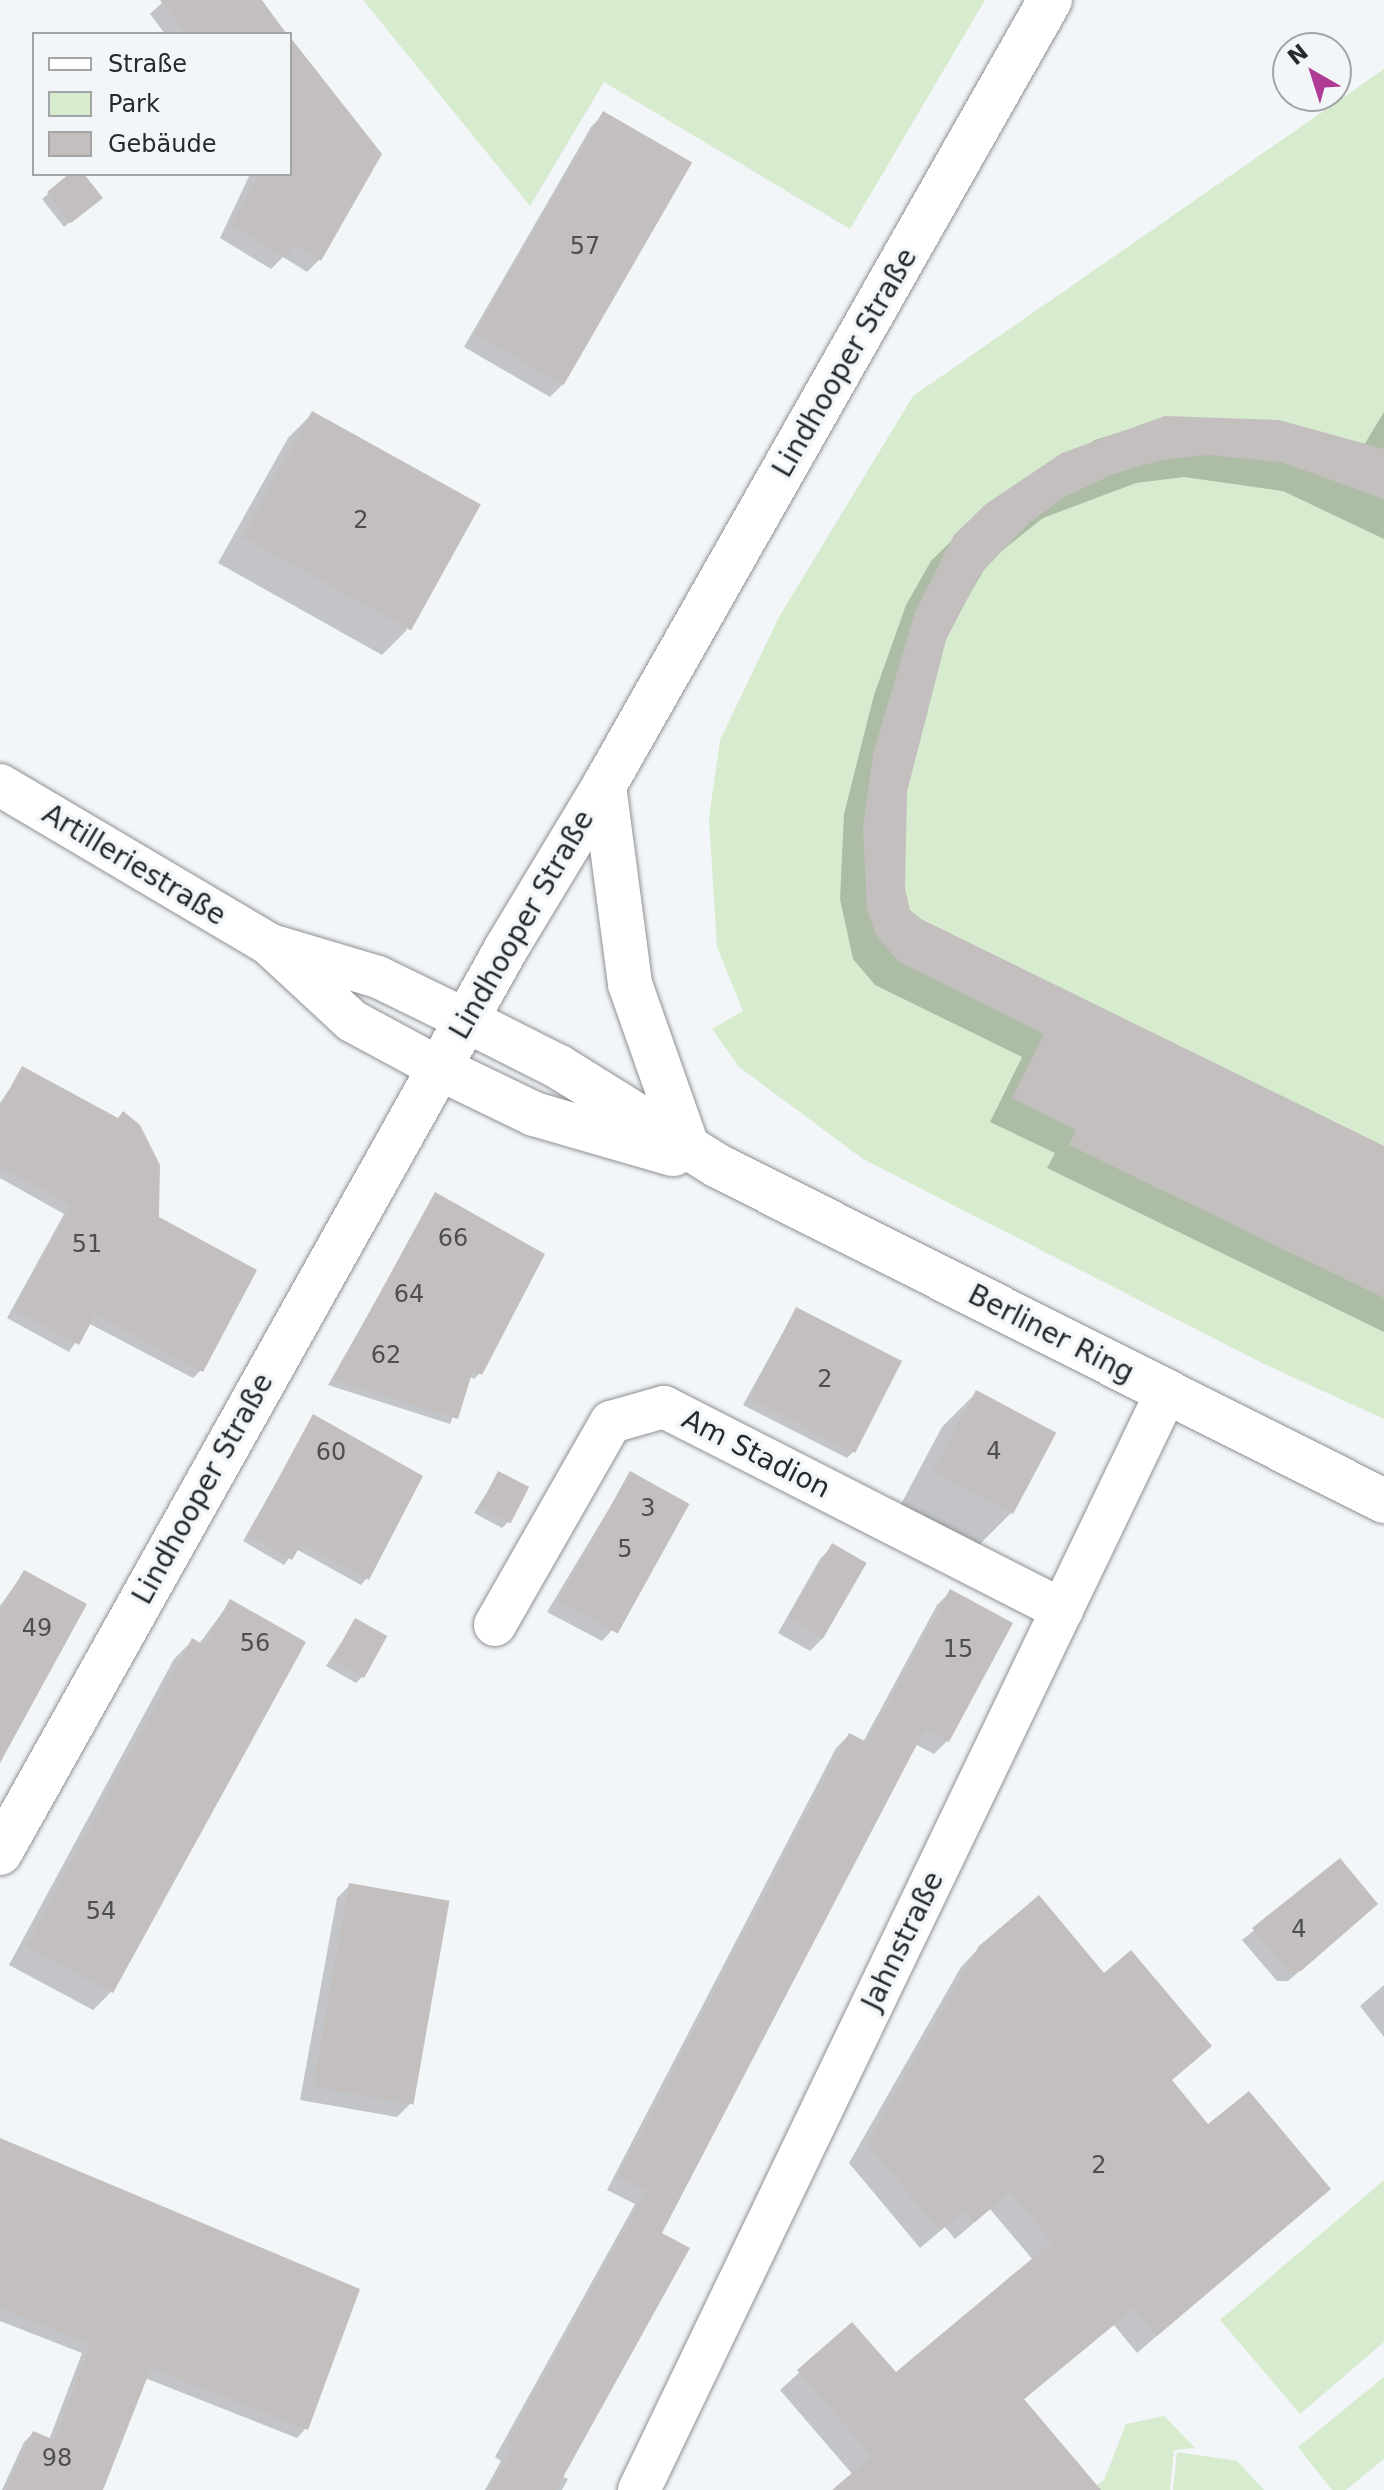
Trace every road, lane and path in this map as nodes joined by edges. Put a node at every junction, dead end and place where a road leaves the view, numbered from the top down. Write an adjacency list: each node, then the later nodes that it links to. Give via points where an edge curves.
1 (1050, 0): 3 (main road, Lindhooper Straße)
2 (0, 785): 4 (street, Artilleriestraße)
3 (604, 786): 5 (main road, Lindhooper Straße); 7 (main road, via 630,984)
4 (269, 944): 5 (street, Artilleriestraße, via 378,977); 6 (street, Artilleriestraße, via 352,1021)
5 (466, 1020): 6 (main road, Lindhooper Straße); 7 (main road, Berliner Ring, via 559,1067)
6 (439, 1068): 7 (main road, Berliner Ring, via 534,1114); 12 (main road, Lindhooper Straße)
7 (703, 1156): 8 (main road, Berliner Ring)
8 (1166, 1393): 9 (main road, Berliner Ring); 10 (street, Jahnstraße)
9 (1384, 1501)
10 (1062, 1610): 11 (street, Am Stadion, via 664,1407 611,1422); 13 (street, Jahnstraße)
11 (495, 1625)
12 (0, 1853)
13 (639, 2490)

